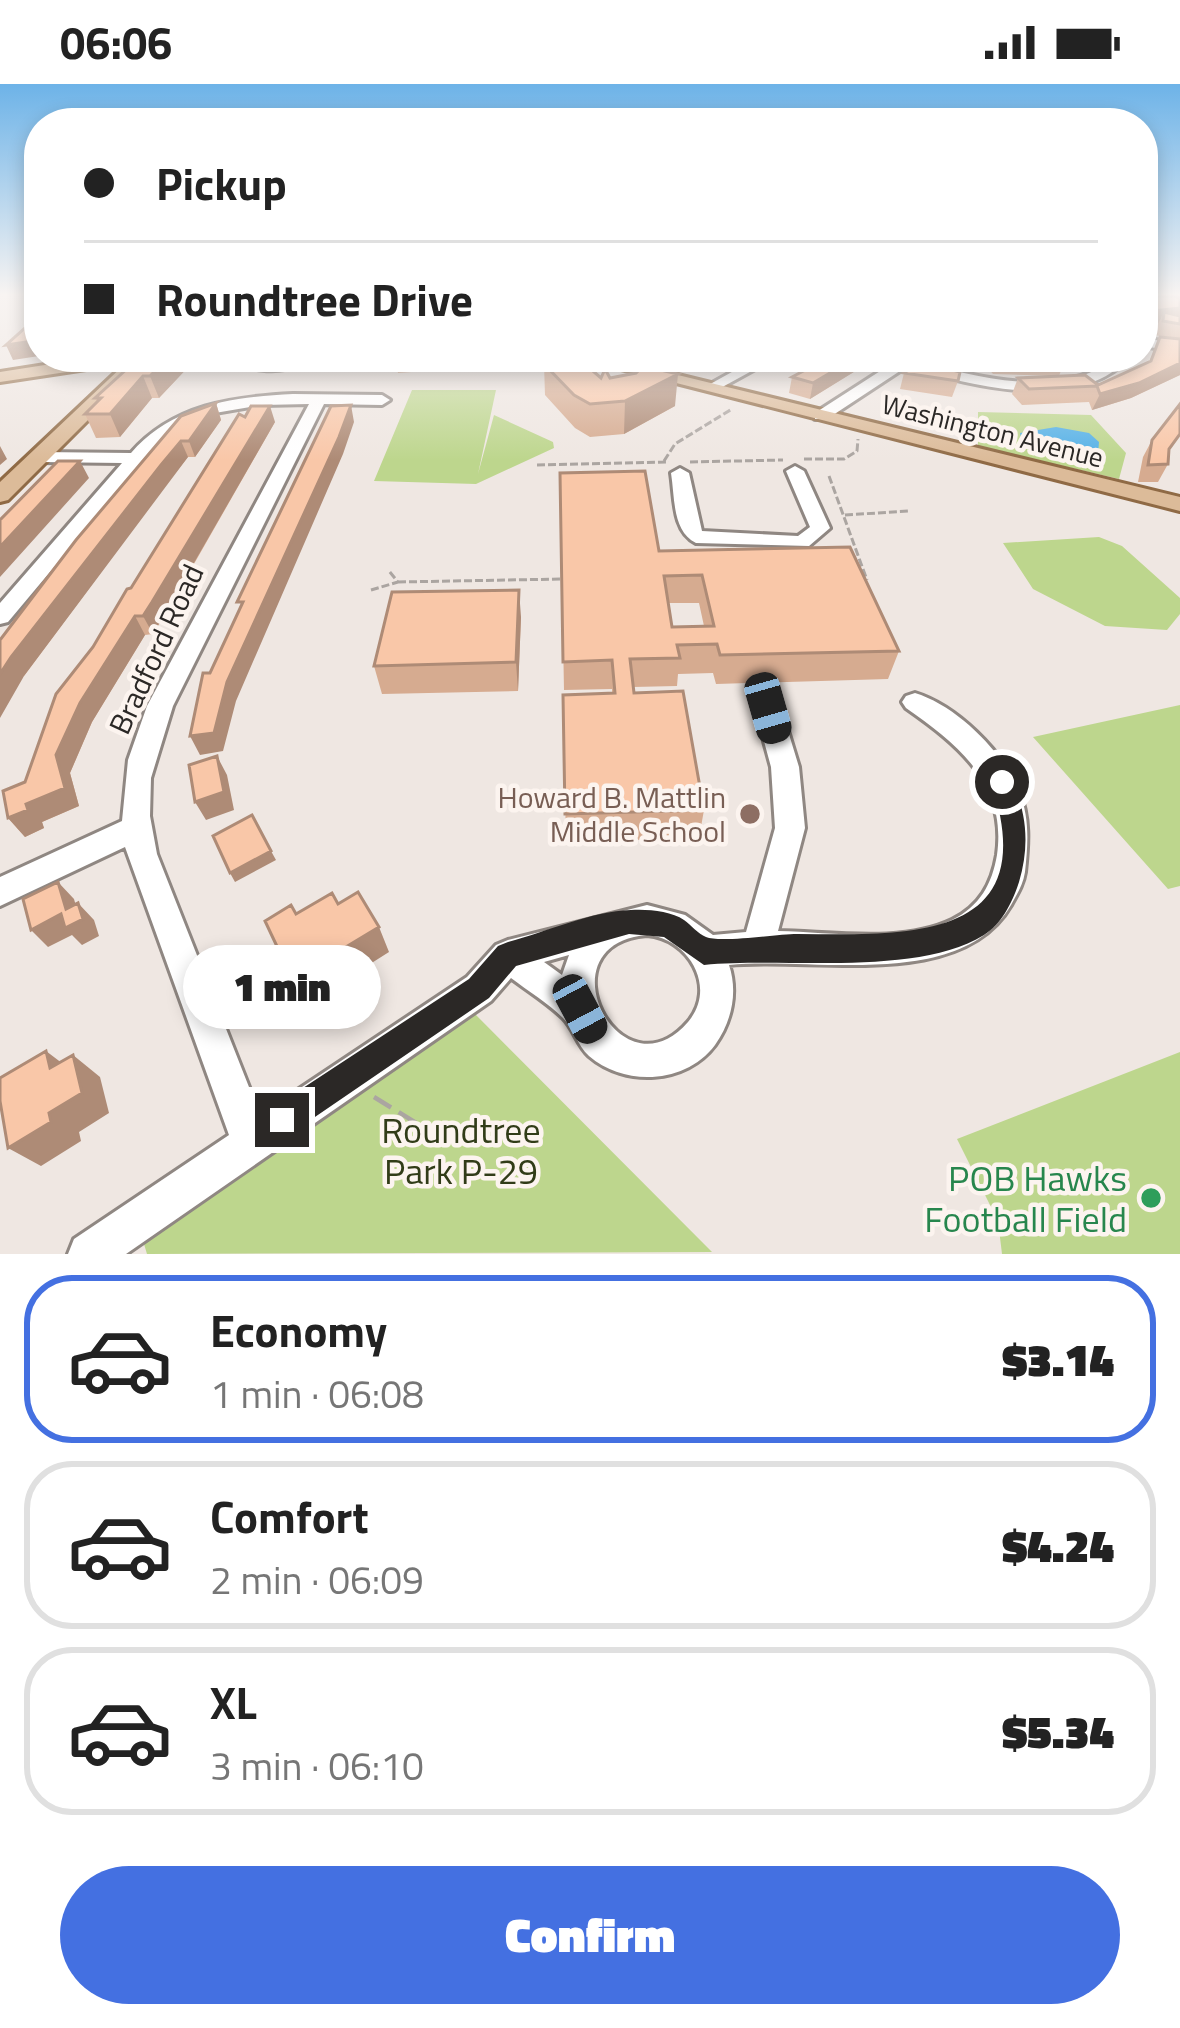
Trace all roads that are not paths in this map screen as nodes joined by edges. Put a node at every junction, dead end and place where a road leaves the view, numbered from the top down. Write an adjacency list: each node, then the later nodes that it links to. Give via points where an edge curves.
1 (114, 372): 8 (main road)
2 (126, 372): 8 (main road)
3 (646, 372): 9 (main road, Washington Avenue); 10 (street, via 628,387)
4 (741, 372): 9 (street)
5 (887, 372): 13 (street)
6 (947, 372): 7 (street, via 1043,383)
7 (1104, 372)
8 (111, 387): 14 (main road)
9 (710, 388): 13 (main road, Washington Avenue)
10 (673, 397)
11 (382, 400): 12 (street)
12 (318, 401): 15 (street, via 208,409 166,427); 23 (street, Bradford Road, via 148,732)
13 (821, 416): 19 (main road, Washington Avenue)
14 (39, 457): 15 (street); 18 (main road)
15 (136, 458): 20 (street)
16 (672, 467): 17 (street, via 696,538 802,542 820,528)
17 (795, 471)
18 (0, 494)
19 (1180, 504)
20 (0, 617)
21 (915, 702): 26 (street, via 963,734 1002,782 1015,856 1001,898 977,926 905,948)
22 (768, 708): 26 (street, via 790,827)
23 (134, 829): 24 (street); 30 (street, Bradford Road)
24 (0, 892)
25 (610, 928): 27 (street, via 649,920 670,925); 28 (street); 29 (street, via 581,962)
26 (758, 947): 27 (street)
27 (704, 952): 29 (street, via 714,973 713,1019 681,1054 624,1054 591,1030)
28 (508, 956): 29 (street); 30 (street, via 479,988)
29 (580, 1009)
30 (251, 1141): 31 (street)
31 (89, 1254)

